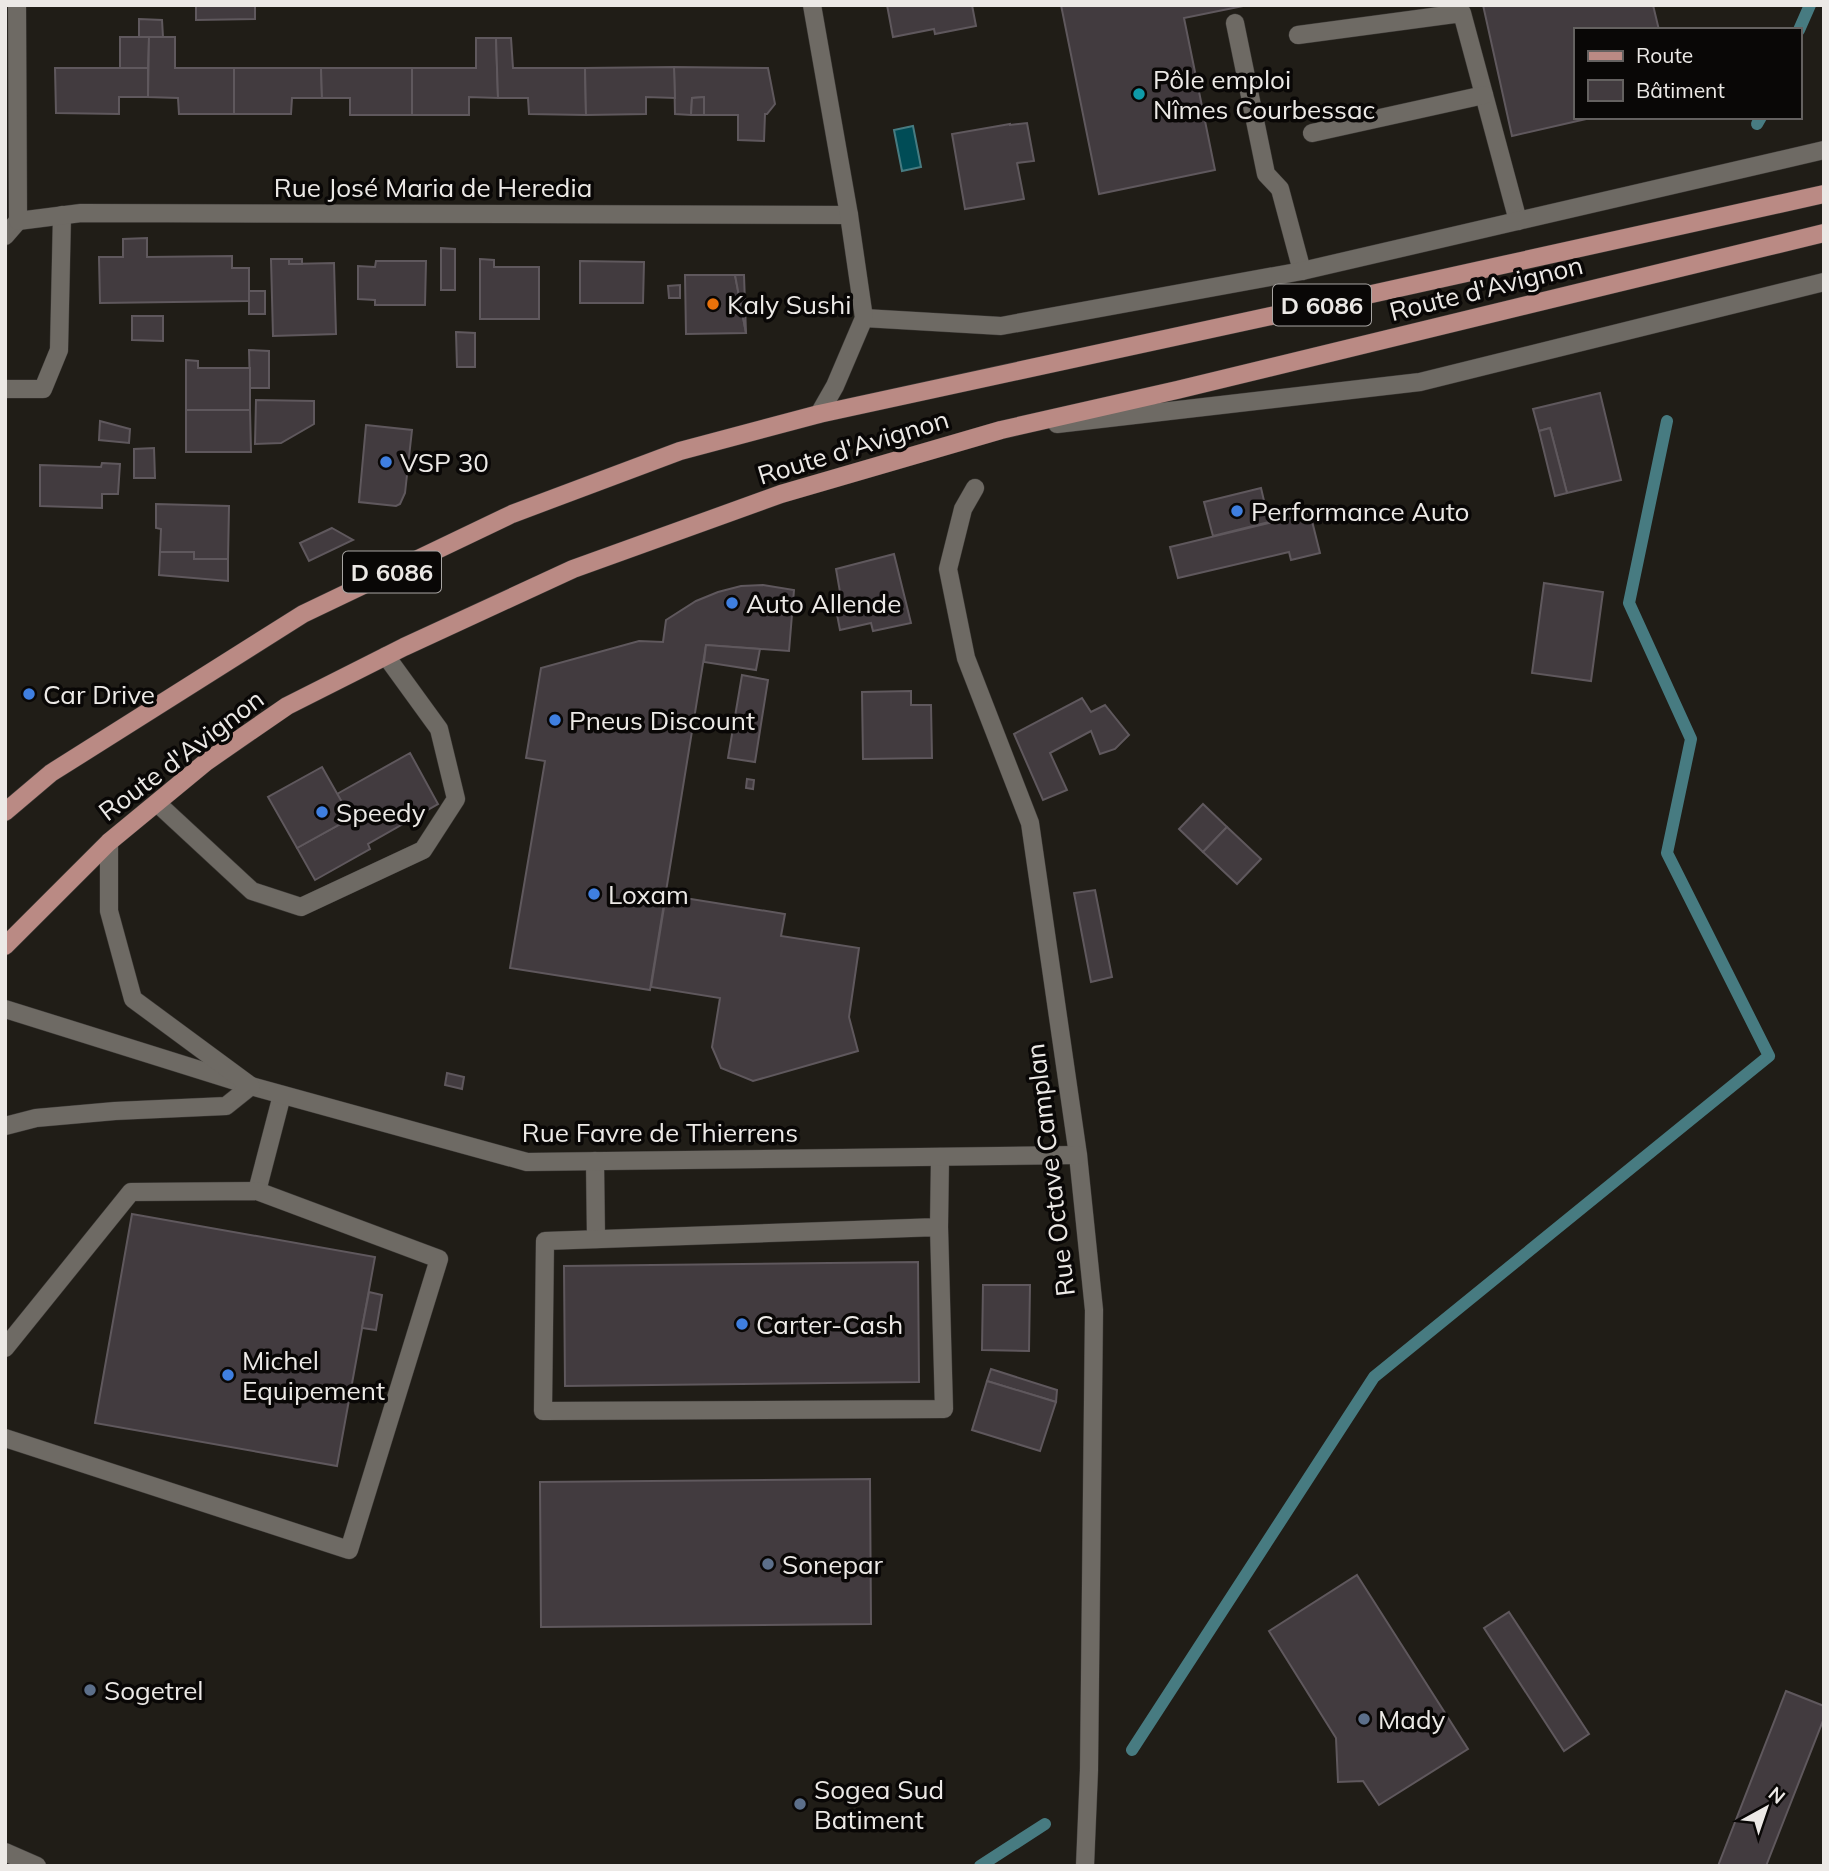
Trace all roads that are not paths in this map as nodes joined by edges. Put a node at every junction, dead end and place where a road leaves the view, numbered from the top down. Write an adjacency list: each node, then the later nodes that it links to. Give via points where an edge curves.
1 (17, 5): 13 (street)
2 (812, 5): 11 (street)
3 (1462, 9): 5 (street); 6 (street)
4 (1236, 23): 16 (street, via 1266,174 1280,189)
5 (1298, 35)
6 (1485, 95): 7 (street); 12 (street)
7 (1312, 133)
8 (1824, 150): 12 (street)
9 (1824, 194): 20 (main road, Route d'Avignon / D 6086)
10 (62, 215): 11 (street, Rue José Maria de Heredia); 13 (street, Rue José Maria de Heredia); 19 (street, via 59,350 43,389)
11 (849, 215): 18 (street)
12 (1518, 220): 16 (street)
13 (18, 221): 15 (street)
14 (1824, 233): 21 (main road, Route d'Avignon / D 6086)
15 (5, 236)
16 (1302, 271): 18 (street, via 1001,326)
17 (1824, 282): 21 (street, via 1420,382)
18 (864, 318): 20 (street)
19 (5, 388)
20 (819, 414): 25 (main road, Route d'Avignon / D 6086, via 680,451 512,514 303,614 51,773)
21 (1001, 430): 23 (main road, Route d'Avignon / D 6086, via 781,494 573,569)
22 (975, 488): 32 (street, Rue Octave Camplan, via 963,509 948,569 966,658 1030,823)
23 (386, 656): 24 (main road, Route d'Avignon / D 6086, via 287,706 206,762); 24 (street, via 439,729 456,799 423,850 301,907 251,891)
24 (157, 803): 26 (main road, Route d'Avignon / D 6086)
25 (5, 813)
26 (109, 842): 27 (main road, Route d'Avignon / D 6086); 29 (street, Rue Favre de Thierrens, via 109,911 133,999)
27 (5, 946)
28 (5, 1009): 29 (street, Rue Favre de Thierrens)
29 (251, 1086): 30 (street, Rue Favre de Thierrens); 31 (street, via 226,1106 36,1118)
30 (282, 1095): 34 (street, Rue Favre de Thierrens, via 527,1162); 35 (street)
31 (5, 1126)
32 (1078, 1155): 33 (street, Rue Favre de Thierrens); 42 (street, Rue Octave Camplan, via 1094,1311)
33 (940, 1157): 34 (street, Rue Favre de Thierrens); 36 (street)
34 (596, 1161): 37 (street)
35 (257, 1191): 38 (street, via 131,1192); 39 (street, via 439,1258 349,1550)
36 (939, 1227): 37 (street); 37 (street, via 944,1409 543,1411 545,1241)
37 (596, 1239)
38 (5, 1348)
39 (5, 1437)
40 (13, 1859): 41 (street)
41 (37, 1866)
42 (1085, 1866)

